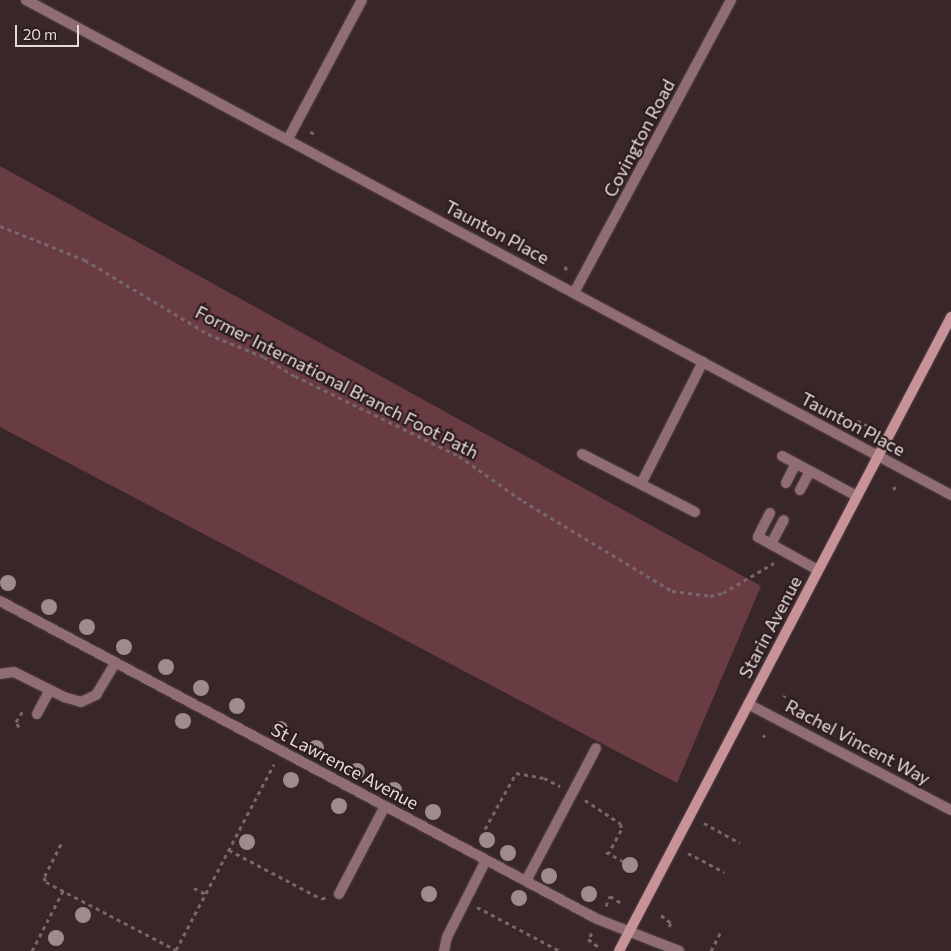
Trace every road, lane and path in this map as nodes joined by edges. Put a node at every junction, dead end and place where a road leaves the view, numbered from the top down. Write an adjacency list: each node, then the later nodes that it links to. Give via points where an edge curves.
1 (26, 0): 6 (street, Taunton Place)
2 (362, 0): 6 (street)
3 (731, 0): 10 (street, Covington Road)
4 (311, 132): 5 (path)
5 (317, 134)
6 (288, 139): 10 (street, Taunton Place)
7 (0, 226): 31 (path, Former International Branch Foot Path, via 85,260 208,334 264,356 295,376 460,456 523,502 672,591 710,596 723,593 774,564)
8 (566, 266): 9 (path)
9 (567, 271)
10 (575, 291): 12 (street, Taunton Place)
11 (951, 317): 17 (street, Starin Avenue)
12 (703, 362): 17 (street, Taunton Place); 21 (street)
13 (867, 426): 14 (path, via 857,421)
14 (854, 427)
15 (582, 454): 21 (street)
16 (782, 456): 18 (street)
17 (878, 456): 25 (street, Taunton Place); 26 (street, Starin Avenue)
18 (796, 463): 19 (street); 20 (street)
19 (810, 471): 23 (street); 26 (street)
20 (786, 483)
21 (640, 484): 27 (street)
22 (894, 486): 24 (path)
23 (800, 490)
24 (895, 492)
25 (951, 495)
26 (857, 496): 32 (street, Starin Avenue)
27 (695, 512)
28 (770, 513): 30 (street, via 758,537)
29 (784, 520): 30 (street)
30 (771, 544): 31 (street)
31 (784, 551): 32 (street)
32 (818, 570): 37 (street, Starin Avenue)
33 (0, 601): 34 (street, St Lawrence Avenue)
34 (115, 662): 36 (street, via 102,688 89,700 73,701); 44 (street, St Lawrence Avenue)
35 (0, 674): 36 (street, via 14,672)
36 (50, 690): 38 (street)
37 (748, 704): 46 (street, Rachel Vincent Way); 66 (street, Starin Avenue)
38 (37, 714)
39 (16, 722): 40 (path)
40 (19, 727)
41 (596, 748): 56 (street)
42 (274, 763): 51 (path)
43 (544, 778): 48 (path, via 521,771 514,774)
44 (385, 806): 53 (street, St Lawrence Avenue); 60 (street)
45 (602, 810): 54 (path, via 622,827 607,852)
46 (951, 810)
47 (708, 825): 49 (path)
48 (485, 829)
49 (740, 843)
50 (61, 844): 58 (path, via 44,877 46,882)
51 (229, 850): 59 (path); 61 (path)
52 (693, 856): 55 (path)
53 (486, 860): 56 (street, St Lawrence Avenue); 72 (street)
54 (627, 863)
55 (724, 872)
56 (526, 881): 66 (street, St Lawrence Avenue, via 598,919)
57 (194, 888): 59 (path)
58 (64, 891): 59 (path, via 176,950); 71 (path)
59 (206, 894)
60 (339, 894)
61 (322, 898)
62 (621, 903): 64 (path, via 610,896)
63 (472, 904): 73 (path)
64 (605, 907)
65 (661, 916): 67 (path, via 671,923)
66 (630, 930): 74 (street, Starin Avenue); 75 (street, St Lawrence Avenue)
67 (667, 930)
68 (592, 932): 70 (path, via 588,939)
69 (720, 933): 76 (path)
70 (600, 948)
71 (32, 951)
72 (444, 951)
73 (560, 951)
74 (619, 951)
75 (679, 951)
76 (711, 951)

